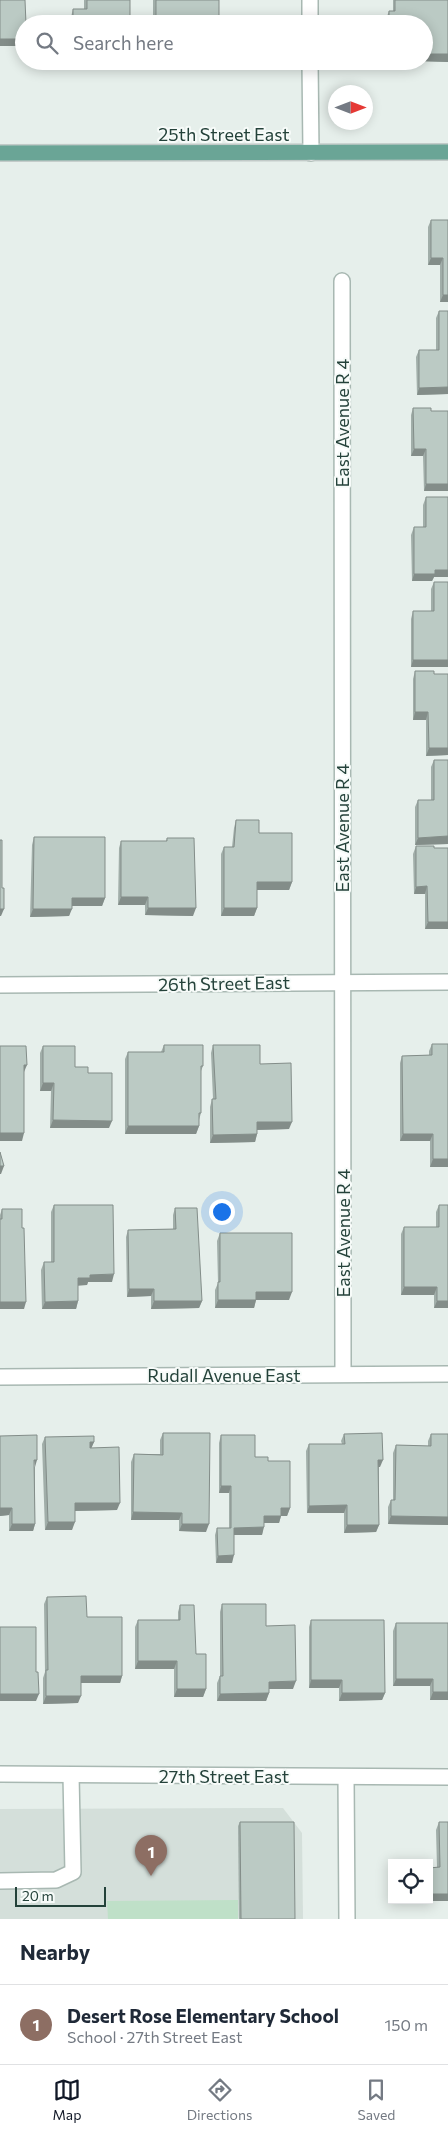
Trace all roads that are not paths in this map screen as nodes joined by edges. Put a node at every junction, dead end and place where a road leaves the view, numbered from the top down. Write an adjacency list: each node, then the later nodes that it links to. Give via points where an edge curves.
1 (310, 0): 2 (street)
2 (310, 15)
3 (310, 70): 6 (street)
4 (448, 152): 6 (main road, 25th Street East)
5 (0, 153): 6 (main road, 25th Street East)
6 (311, 153)
7 (342, 281): 8 (street, East Avenue R 4)
8 (342, 982): 9 (street, 26th Street East); 10 (street, 26th Street East); 11 (street, East Avenue R 4)
9 (448, 982)
10 (0, 985)
11 (344, 1374): 12 (street, Rudall Avenue East); 13 (street, Rudall Avenue East)
12 (448, 1374)
13 (0, 1377)
14 (0, 1774): 15 (street, 27th Street East)
15 (71, 1775): 16 (street, 27th Street East); 18 (street, via 73,1872 56,1880)
16 (346, 1777): 17 (street, 27th Street East); 19 (street)
17 (448, 1777)
18 (0, 1881)
19 (347, 1919)

